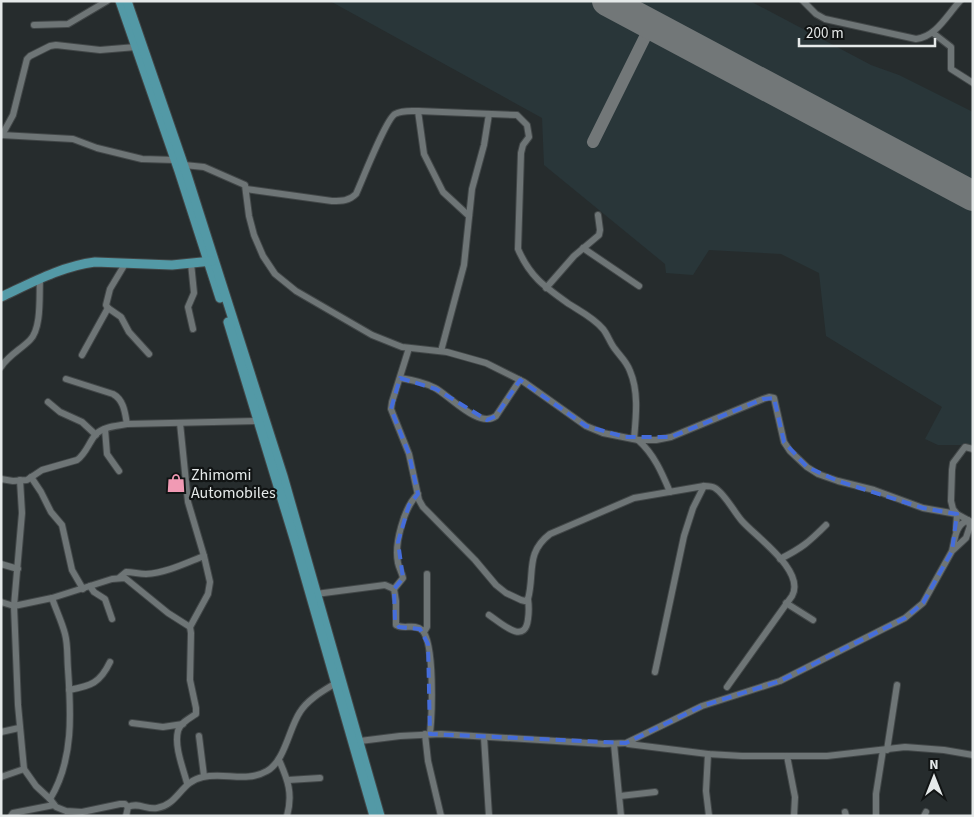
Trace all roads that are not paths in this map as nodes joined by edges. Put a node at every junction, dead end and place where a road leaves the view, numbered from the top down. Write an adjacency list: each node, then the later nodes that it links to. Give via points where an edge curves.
1 (107, 1): 6 (street, via 68,24)
2 (120, 1): 8 (main road)
3 (127, 1): 14 (main road)
4 (803, 1): 7 (street, via 816,14 830,20 909,38 920,38)
5 (960, 1): 7 (street)
6 (34, 25)
7 (932, 32): 9 (street, via 951,47 951,69)
8 (136, 47): 12 (street, via 100,50 56,45 30,56 25,64 13,115); 13 (main road)
9 (973, 83)
10 (418, 111): 11 (street); 15 (street, via 393,115 351,199 332,201); 17 (street, via 424,154 443,192)
11 (489, 114): 17 (street); 24 (street, via 517,115 527,125 529,137 521,153 518,249 534,277)
12 (2, 132): 13 (street, via 73,139 142,159)
13 (175, 160): 19 (main road)
14 (184, 165): 15 (street, via 204,167 240,181); 19 (main road)
15 (246, 189): 28 (street, via 254,235 275,274 372,335)
16 (598, 215): 18 (street, via 599,235)
17 (468, 216): 29 (street, via 464,265)
18 (584, 248): 23 (street); 24 (street)
19 (212, 261): 20 (main road); 37 (main road); 66 (main road, via 283,476)
20 (191, 263): 21 (main road); 27 (street, via 194,293 188,307)
21 (125, 264): 22 (main road, via 85,263); 26 (street, via 110,289 106,301)
22 (40, 279): 25 (main road); 32 (street, via 36,329 31,340 6,359)
23 (639, 286)
24 (546, 288): 42 (street, via 603,329 626,362 634,390)
25 (1, 297)
26 (108, 308): 30 (street, via 121,317 128,332); 31 (street)
27 (193, 329)
28 (409, 348): 29 (street); 33 (street)
29 (441, 351): 35 (street, via 486,363)
30 (149, 354)
31 (82, 355)
32 (1, 367)
33 (400, 378): 35 (street, via 436,389 487,420 496,416); 50 (street, via 391,409 409,454)
34 (66, 380): 39 (street, via 118,397)
35 (520, 380): 42 (street, via 586,426)
36 (48, 402): 41 (street)
37 (259, 421): 38 (street); 79 (main road)
38 (180, 423): 39 (street); 58 (street, via 188,502)
39 (128, 424): 40 (street)
40 (105, 429): 41 (street); 44 (street, via 107,454)
41 (96, 434): 45 (street, via 82,457 42,470)
42 (636, 440): 49 (street, via 654,458); 51 (street, via 671,438 770,397 776,402 784,442 818,474 923,508)
43 (973, 449): 51 (street, via 965,447 953,463 951,501)
44 (119, 471)
45 (31, 477): 47 (street); 64 (street, via 62,525 72,570)
46 (1, 479): 47 (street)
47 (20, 480): 61 (street, via 22,513)
48 (704, 486): 49 (street); 59 (street, via 718,491 742,521); 78 (street, via 684,536)
49 (670, 492): 68 (street, via 626,501 543,539 533,556)
50 (418, 494): 65 (street, via 409,505 401,529 398,559 403,578); 68 (street, via 422,507 496,585 521,600)
51 (956, 514): 52 (street); 54 (street)
52 (971, 522): 54 (street, via 962,522); 56 (street)
53 (826, 524): 59 (street, via 797,551)
54 (956, 533): 57 (street)
55 (973, 533): 56 (street)
56 (966, 538): 57 (street)
57 (952, 551): 92 (street, via 923,603 905,618 780,681 702,706)
58 (204, 556): 63 (street, via 154,573 126,572); 75 (street, via 210,587)
59 (780, 558): 70 (street, via 792,576 795,592)
60 (1, 564): 61 (street)
61 (18, 569): 71 (street)
62 (427, 574): 76 (street, via 427,626)
63 (120, 577): 64 (street); 75 (street)
64 (87, 588): 67 (street); 73 (street, via 105,599)
65 (394, 589): 66 (street, via 385,585); 76 (street, via 396,625 416,627)
66 (316, 594): 90 (main road)
67 (52, 598): 71 (street); 82 (street, via 65,634)
68 (528, 599): 72 (street, via 528,622 523,632 511,629)
69 (1, 602): 71 (street)
70 (786, 604): 74 (street); 81 (street)
71 (14, 606): 85 (street)
72 (489, 615)
73 (112, 619)
74 (813, 620)
75 (190, 627): 84 (street, via 190,680 196,714)
76 (424, 632): 87 (street, via 430,658 432,711)
77 (110, 662): 82 (street, via 97,681)
78 (655, 672)
79 (336, 683): 97 (street, via 301,710); 111 (main road)
80 (897, 685): 93 (street)
81 (727, 686)
82 (69, 690): 106 (street, via 69,734)
83 (132, 723): 84 (street, via 163,727)
84 (183, 724): 103 (street, via 178,730 178,745)
85 (20, 728): 86 (street); 98 (street)
86 (1, 732)
87 (427, 734): 89 (street); 90 (street); 113 (street, via 427,755)
88 (198, 736): 99 (street)
89 (484, 737): 91 (street); 114 (street)
90 (360, 741): 112 (main road)
91 (614, 744): 92 (street); 105 (street)
92 (626, 744): 94 (street)
93 (885, 750): 95 (street, via 905,747); 96 (street); 118 (street, via 876,794)
94 (708, 754): 96 (street); 116 (street, via 706,791)
95 (973, 754)
96 (787, 756): 117 (street, via 795,797)
97 (279, 760): 99 (street, via 268,771 254,776); 102 (street)
98 (24, 769): 100 (street); 106 (street)
99 (204, 776): 103 (street)
100 (1, 777)
101 (320, 778): 102 (street)
102 (288, 780): 110 (street, via 291,798)
103 (187, 783): 107 (street, via 176,798 162,806 155,808 138,804)
104 (655, 792): 105 (street)
105 (620, 796): 115 (street)
106 (55, 807): 107 (street, via 82,812 120,804); 108 (street, via 13,813)
107 (128, 807): 109 (street)
108 (11, 816)
109 (126, 816)
110 (288, 816)
111 (374, 816)
112 (380, 816)
113 (441, 816)
114 (489, 816)
115 (622, 816)
116 (709, 816)
117 (794, 816)
118 (876, 816)

